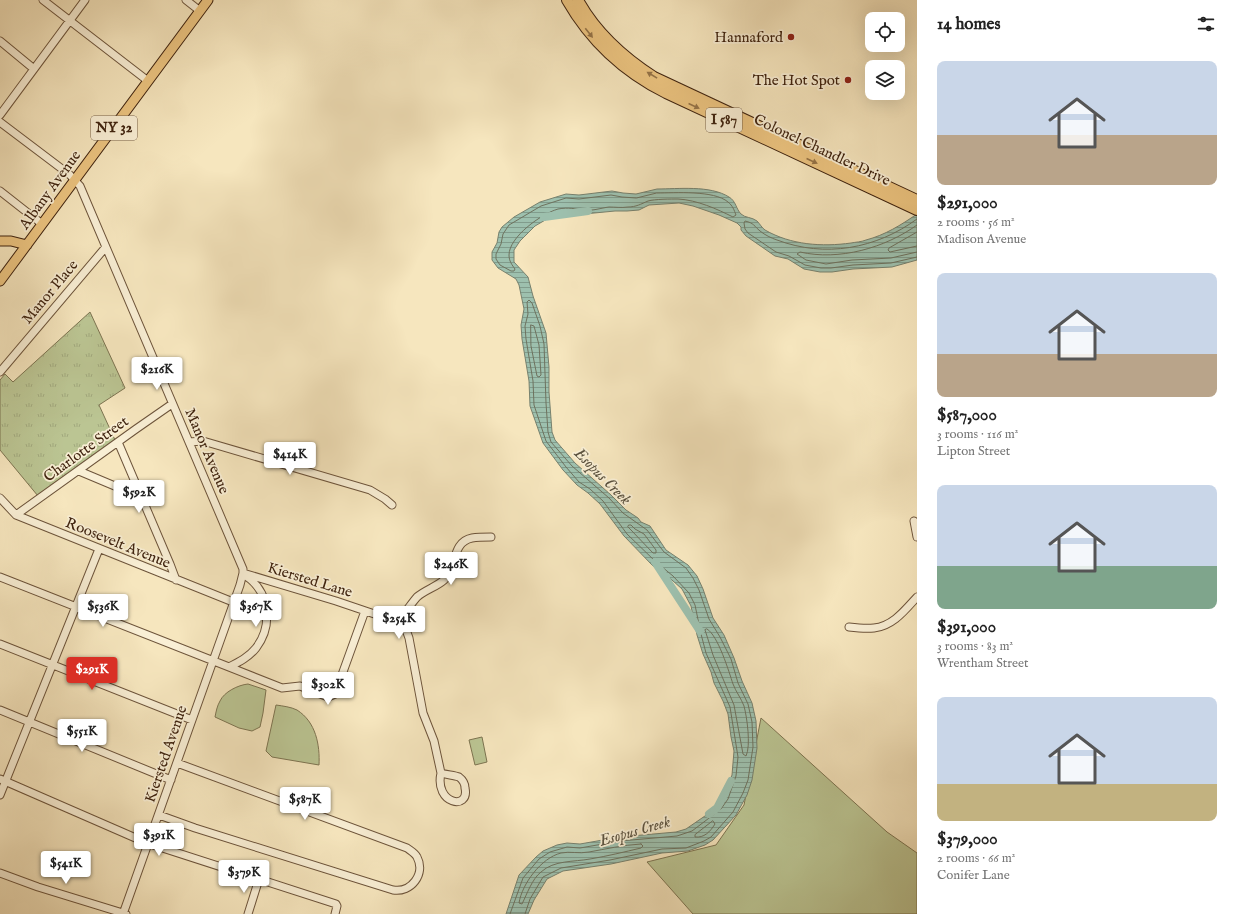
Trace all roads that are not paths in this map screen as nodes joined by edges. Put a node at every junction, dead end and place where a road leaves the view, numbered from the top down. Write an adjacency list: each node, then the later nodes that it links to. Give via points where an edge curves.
1 (44, 0): 8 (street)
2 (85, 0): 8 (street)
3 (186, 0): 7 (street)
4 (208, 0): 7 (main road, Albany Avenue / NY 32)
5 (567, 0): 17 (highway, Colonel Chandler Drive / I 587, one-way to 17, via 598,44 642,80)
6 (578, 0): 16 (highway, Colonel Chandler Drive / I 587, one-way to 6, via 654,76 611,44)
7 (200, 11): 11 (main road, Albany Avenue / NY 32)
8 (70, 21): 10 (street); 11 (street)
9 (0, 41): 10 (street)
10 (34, 69): 12 (street)
11 (148, 81): 14 (main road, Albany Avenue / NY 32)
12 (0, 115)
13 (0, 122): 14 (street)
14 (75, 180): 18 (main road, Albany Avenue / NY 32); 21 (street, Manor Avenue, via 80,186)
15 (0, 191): 18 (street)
16 (916, 200)
17 (917, 210)
18 (42, 224): 20 (main road, Albany Avenue / NY 32)
19 (0, 241): 20 (main road)
20 (27, 245): 22 (main road, Albany Avenue)
21 (105, 248): 23 (street, Manor Place); 24 (street, Manor Avenue)
22 (0, 281)
23 (0, 372)
24 (172, 404): 25 (street, Charlotte Street); 26 (street, Manor Avenue)
25 (118, 442): 27 (street, Charlotte Street); 28 (street)
26 (189, 442): 30 (street, via 203,441 370,490); 36 (street, Manor Avenue)
27 (79, 471): 28 (street); 31 (street, Charlotte Street)
28 (141, 497): 38 (street)
29 (0, 498): 31 (street, Roosevelt Avenue)
30 (392, 505)
31 (16, 515): 35 (street, Roosevelt Avenue)
32 (914, 522): 34 (street)
33 (491, 537): 43 (street, via 466,540 455,553 451,569 444,580 418,596)
34 (917, 538)
35 (99, 549): 38 (street, Roosevelt Avenue); 41 (street)
36 (243, 573): 40 (street); 42 (street, Kiersted Lane); 48 (street, via 252,579 261,592 267,619 265,630 256,648)
37 (0, 577): 41 (street)
38 (176, 580): 40 (street, Roosevelt Avenue)
39 (917, 596): 44 (street, via 885,626)
40 (233, 602): 46 (street, Kiersted Avenue)
41 (76, 607): 46 (street); 47 (street)
42 (365, 611): 43 (street, Kiersted Lane); 48 (street, via 335,694 332,696 328,697 300,686 282,688)
43 (397, 621): 53 (street, via 405,627 409,638 423,713 434,741)
44 (849, 627)
45 (0, 644): 47 (street)
46 (213, 662): 48 (street); 50 (street, Kiersted Avenue)
47 (53, 664): 50 (street); 51 (street)
48 (229, 667)
49 (0, 710): 51 (street)
50 (192, 720): 52 (street, Kiersted Avenue)
51 (29, 722): 54 (street); 55 (street)
52 (177, 763): 55 (street, Kiersted Avenue); 57 (street, via 407,848 417,856 417,878 407,889 395,891)
53 (441, 773)
54 (3, 780): 56 (street); 58 (street)
55 (171, 780): 57 (street, Kiersted Avenue)
56 (0, 794)
57 (159, 815): 58 (street, Kiersted Avenue)
58 (147, 843): 60 (street); 62 (street, Kiersted Avenue)
59 (0, 873): 62 (street)
60 (259, 879): 61 (street, via 336,904); 63 (street)
61 (336, 913)
62 (124, 914)
63 (248, 914)

